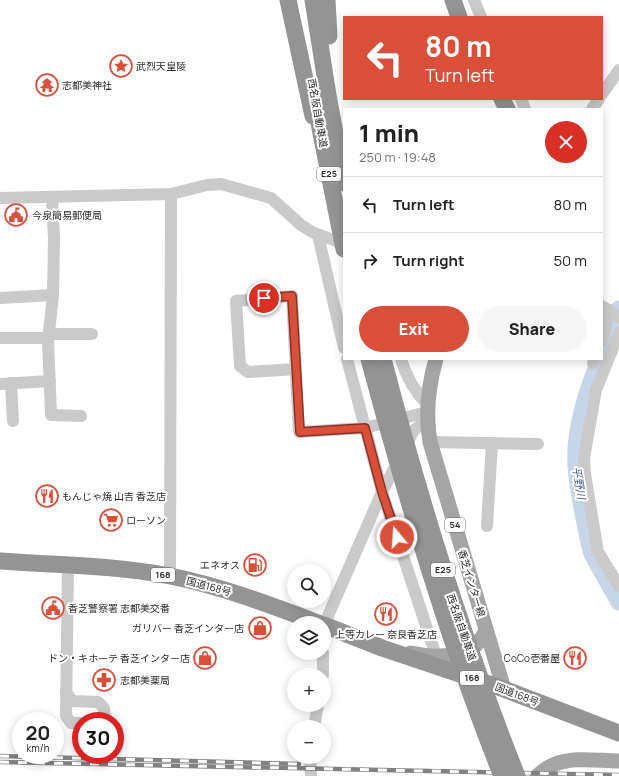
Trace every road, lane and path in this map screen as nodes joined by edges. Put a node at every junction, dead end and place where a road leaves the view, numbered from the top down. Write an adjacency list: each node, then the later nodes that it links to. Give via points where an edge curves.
1 (288, 0): 13 (highway)
2 (300, 0): 13 (highway, 西名阪自動車道 / E25)
3 (313, 0): 13 (highway, 西名阪自動車道 / E25)
4 (327, 0): 13 (highway, via 329,40)
5 (453, 0): 8 (highway)
6 (460, 0): 9 (highway)
7 (474, 0): 10 (street)
8 (459, 16)
9 (467, 16)
10 (480, 16)
11 (619, 70): 12 (street)
12 (603, 93)
13 (322, 96): 14 (highway); 15 (highway, 西名阪自動車道 / E25); 20 (highway, 西名阪自動車道 / E25, bridge, via 320,125)
14 (343, 134)
15 (343, 179)
16 (171, 194): 17 (street); 19 (street, via 207,185 234,186 271,198 301,225); 50 (street)
17 (52, 197): 18 (street); 22 (street)
18 (0, 198)
19 (318, 235): 21 (street); 30 (street)
20 (343, 244)
21 (343, 244)
22 (53, 296): 23 (street); 27 (street)
23 (1, 298)
24 (611, 312): 29 (street)
25 (619, 333): 51 (street, via 596,390 584,458 598,552)
26 (92, 334): 27 (street)
27 (49, 336): 28 (street); 37 (street)
28 (0, 338)
29 (603, 338)
30 (343, 344)
31 (347, 360): 42 (street)
32 (369, 360): 66 (highway, 西名阪自動車道 / E25, bridge, via 400,475 437,592 461,666)
33 (382, 360): 67 (highway, 西名阪自動車道 / E25, bridge, via 448,586)
34 (401, 360): 39 (street)
35 (436, 360): 39 (main road, 香芝インター線 / 54)
36 (296, 369): 36 (street, via 292,296 236,301 240,366 248,372); 42 (street, via 300,432)
37 (50, 381): 38 (street); 40 (street, via 51,415)
38 (6, 383): 41 (street)
39 (427, 413): 42 (street); 43 (main road, 香芝インター線 / 54); 46 (street, via 414,430)
40 (81, 416)
41 (13, 421)
42 (365, 428): 46 (street)
43 (430, 442): 44 (street); 55 (main road, 香芝インター線 / 54)
44 (492, 443): 45 (street); 47 (street)
45 (538, 444)
46 (382, 492): 53 (street); 57 (street)
47 (487, 526)
48 (0, 562): 49 (highway, 国道168号 / 168)
49 (68, 565): 50 (highway, 国道168号 / 168); 59 (street)
50 (170, 576): 52 (highway, 国道168号 / 168, via 227,590)
51 (619, 586)
52 (299, 616)
53 (328, 616)
54 (331, 628): 56 (highway, 国道168号 / 168)
55 (486, 631): 57 (main road, via 475,645 462,652); 58 (main road, 香芝インター線 / 54)
56 (382, 648): 57 (main road); 58 (highway, 国道168号 / 168)
57 (436, 656)
58 (504, 689): 62 (highway, 国道168号 / 168)
59 (66, 692): 60 (street, via 72,701 98,702); 61 (street, via 66,716)
60 (104, 712)
61 (72, 723)
62 (619, 733)
63 (619, 762): 68 (main road, via 562,762)
64 (310, 764): 65 (street)
65 (311, 776)
66 (502, 776)
67 (517, 776)
68 (537, 776)

